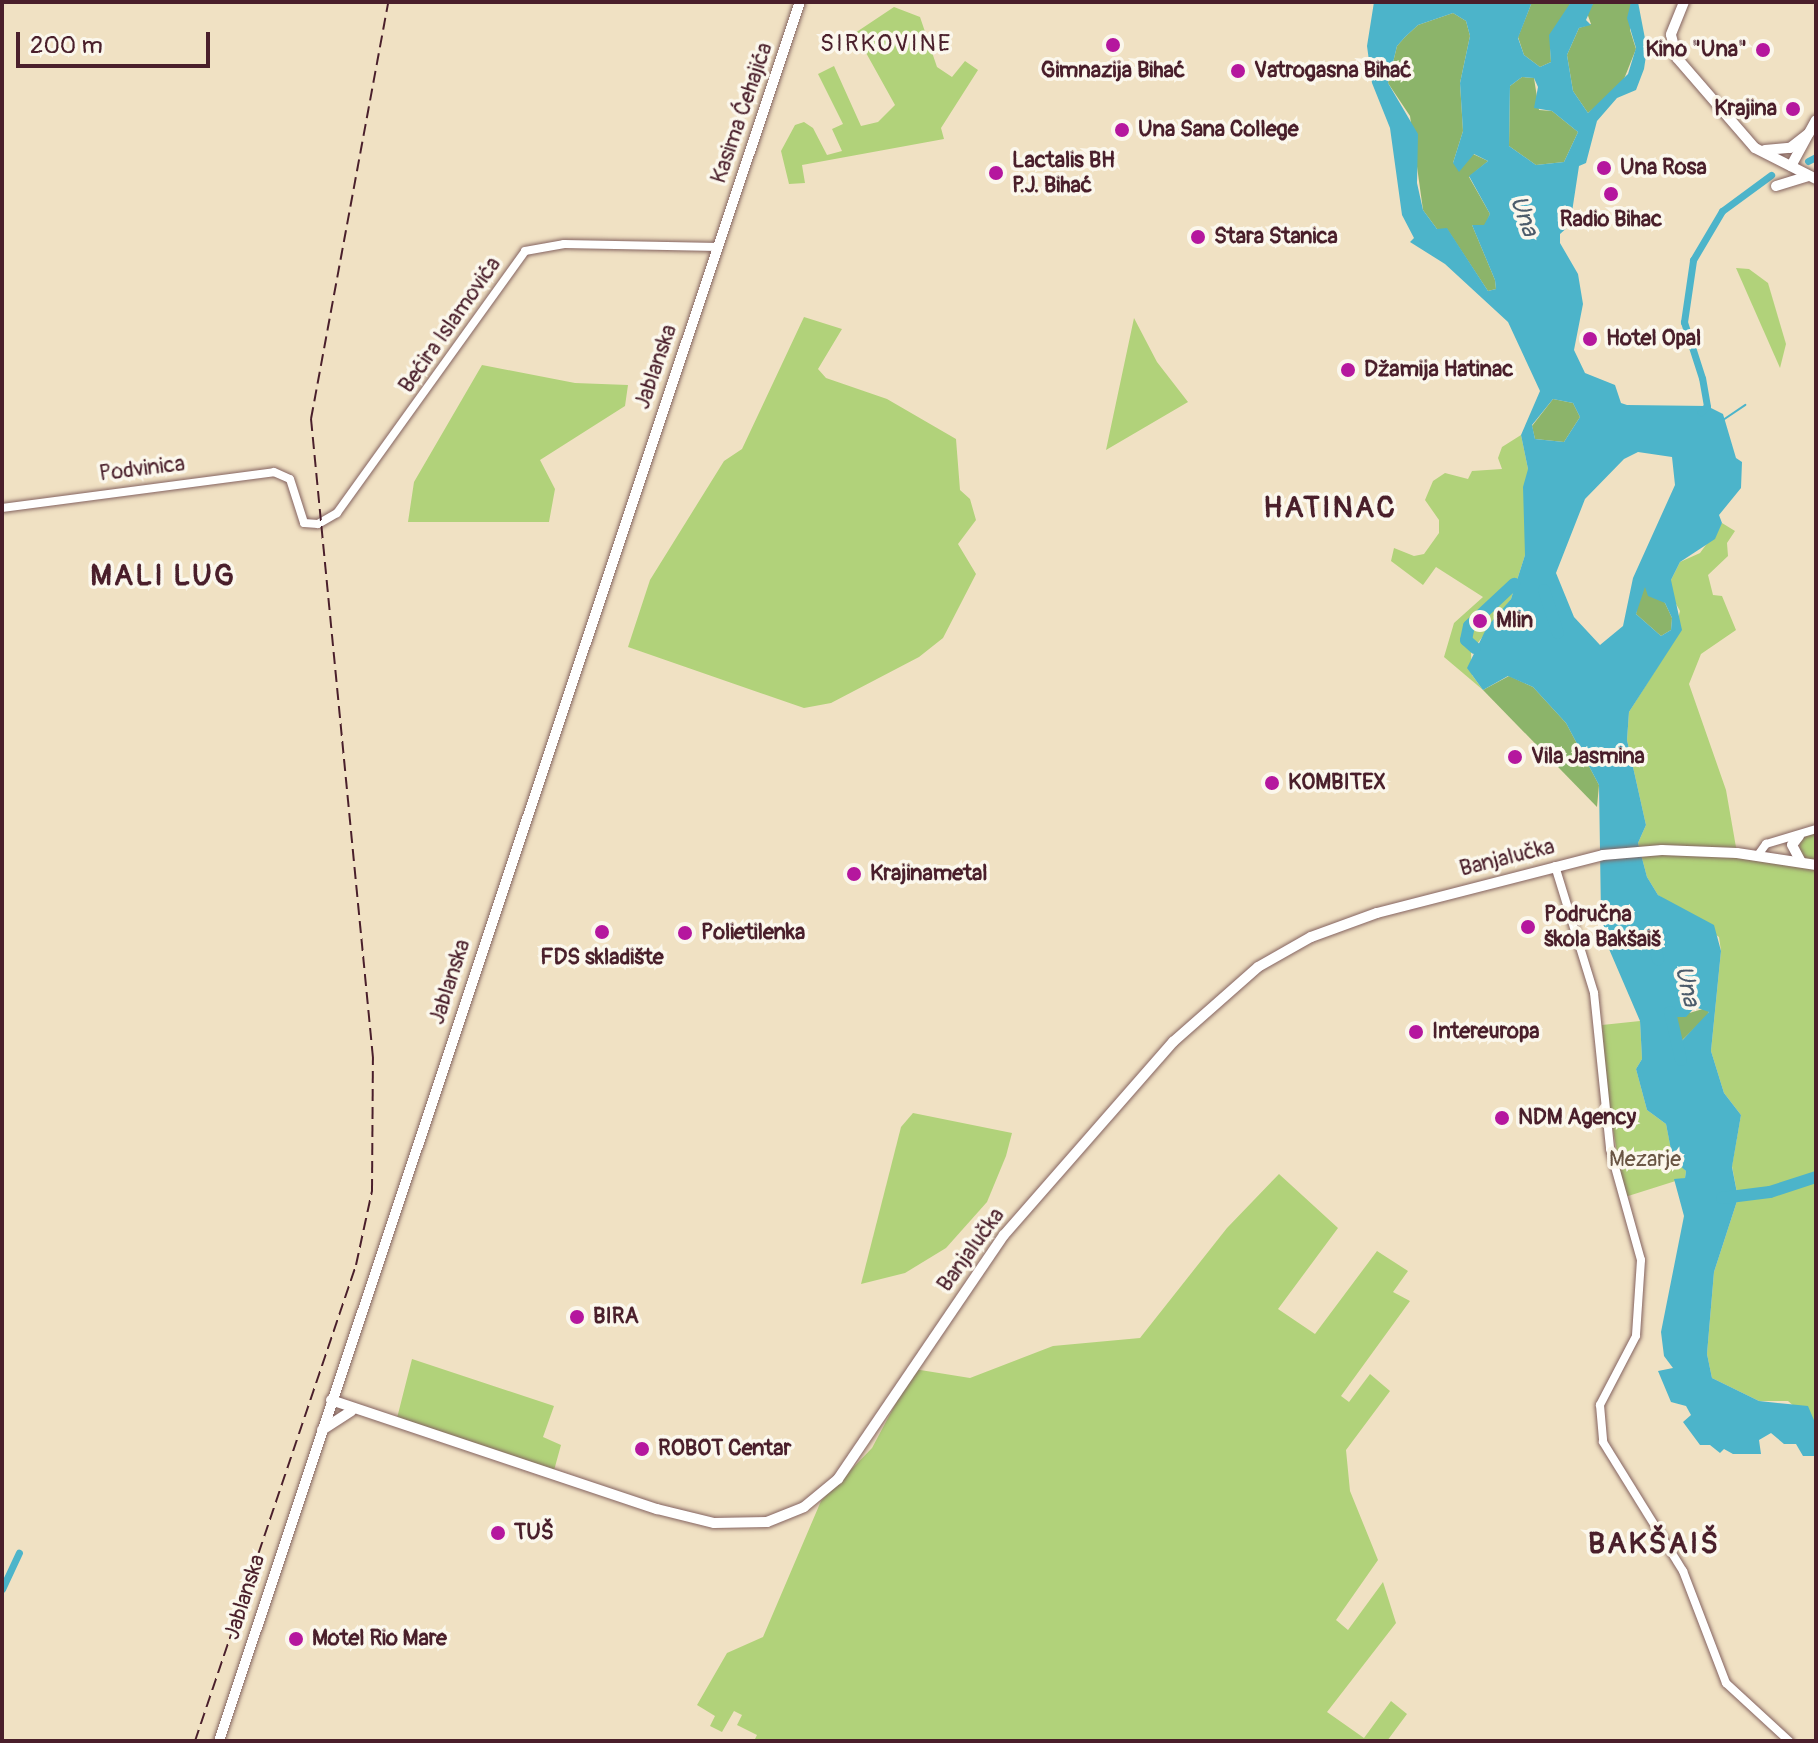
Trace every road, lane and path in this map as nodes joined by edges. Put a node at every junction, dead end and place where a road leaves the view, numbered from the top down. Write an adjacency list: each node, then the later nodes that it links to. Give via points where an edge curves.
1 (800, 2): 10 (main road, Kasima Ćehajića)
2 (1684, 2): 5 (main road, via 1670,42 1682,65)
3 (1816, 120): 4 (main road)
4 (1809, 133): 5 (main road, via 1783,150); 6 (main road)
5 (1752, 144): 7 (main road)
6 (1802, 145): 7 (main road); 8 (main road, via 1802,162)
7 (1791, 166): 8 (main road)
8 (1813, 178): 9 (main road)
9 (1776, 186)
10 (720, 241): 11 (street, Bećira Islamovića, via 564,244 525,251 337,513 309,524 301,519); 19 (main road, Jablanska)
11 (286, 475): 12 (street, Podvinica, via 265,472)
12 (2, 508)
13 (1816, 829): 14 (street)
14 (1799, 836): 15 (street); 16 (main road, via 1792,845)
15 (1763, 856): 16 (main road, Banjalučka); 18 (main road, Banjalučka, via 1662,850)
16 (1801, 862): 17 (main road, Banjalučka)
17 (1816, 865)
18 (1555, 866): 21 (main road, Banjalučka, via 1340,925 1278,954 1233,986 1173,1042 1012,1224 858,1455 804,1507 767,1522 738,1524 681,1516); 24 (street, via 1590,975 1610,1149 1636,1236 1642,1285 1636,1336 1600,1405 1603,1442 1683,1571 1726,1683)
19 (332, 1398): 20 (main road); 21 (main road); 22 (main road, Jablanska)
20 (351, 1411): 21 (main road); 22 (main road)
21 (380, 1417)
22 (321, 1432): 23 (main road, Jablanska)
23 (219, 1741)
24 (1789, 1741)

